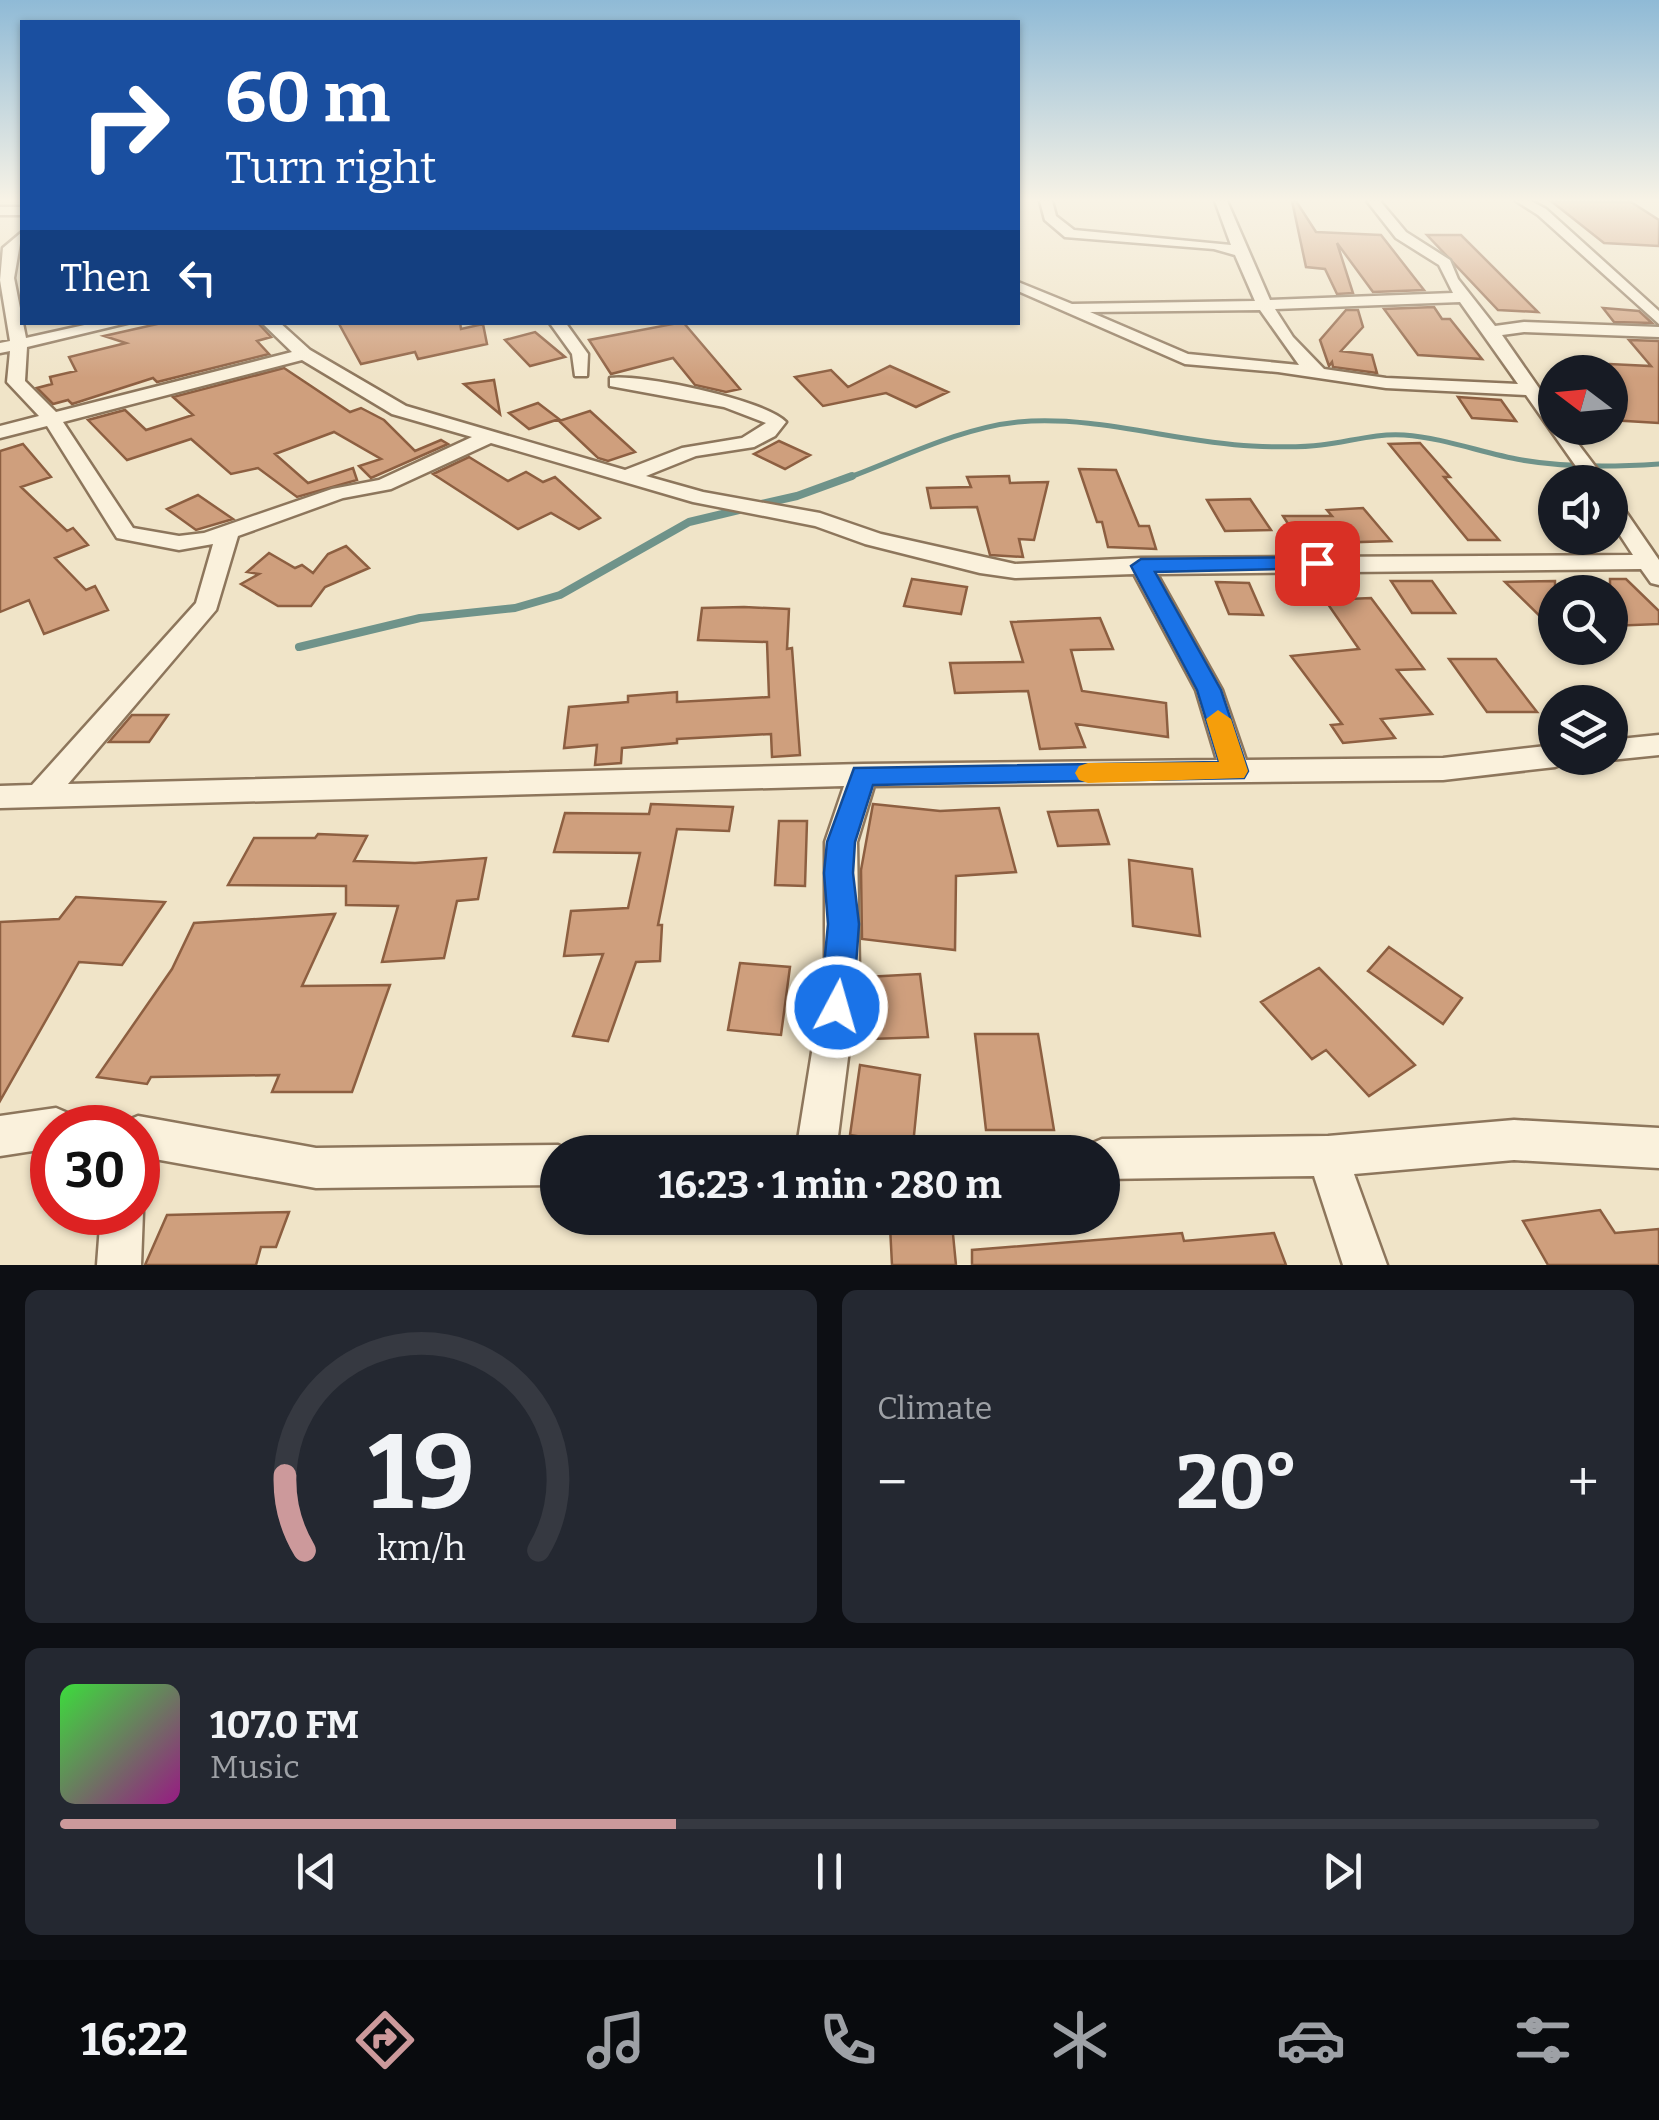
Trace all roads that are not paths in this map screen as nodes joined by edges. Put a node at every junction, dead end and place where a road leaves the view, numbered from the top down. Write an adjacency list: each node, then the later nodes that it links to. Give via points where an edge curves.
1 (1245, 260): 7 (street)
2 (1441, 260): 6 (street)
3 (1595, 260): 9 (street)
4 (4, 278): 15 (street)
5 (1020, 287): 8 (street)
6 (1464, 297): 7 (street); 13 (street)
7 (1267, 305): 8 (street); 18 (street, via 1298,357)
8 (1063, 306): 18 (street, via 1186,360)
9 (1659, 319)
10 (109, 325): 15 (street)
11 (272, 325): 16 (street)
12 (559, 325): 17 (street, via 580,354)
13 (1492, 331): 14 (street); 20 (street)
14 (1659, 332)
15 (10, 346): 22 (street, via 16,382)
16 (304, 354): 22 (street); 24 (street, via 399,410)
17 (582, 372)
18 (1323, 374): 20 (street)
19 (616, 382): 25 (street, via 748,406 778,422 743,446 693,450)
20 (1528, 390): 21 (street)
21 (1538, 403)
22 (51, 418): 23 (street); 27 (street, via 125,532 179,543)
23 (0, 432)
24 (490, 436): 25 (street); 27 (street, via 384,484 339,493)
25 (628, 476): 28 (street, via 980,566)
26 (1628, 530): 29 (street)
27 (228, 534): 35 (street, via 207,605)
28 (1141, 566): 29 (street); 33 (street, via 1209,690)
29 (1654, 570)
30 (1659, 745): 31 (street)
31 (1628, 748)
32 (1538, 758): 33 (street, via 1443,769)
33 (1235, 771): 34 (street)
34 (863, 775): 35 (street); 38 (street, via 841,842 842,971)
35 (40, 796): 36 (street)
36 (0, 797)
37 (30, 1132): 39 (street)
38 (818, 1135)
39 (0, 1136)
40 (160, 1140): 44 (street, via 316,1168)
41 (1659, 1148): 42 (street, via 1514,1140)
42 (1328, 1156): 43 (street); 47 (street)
43 (1120, 1159)
44 (540, 1165)
45 (120, 1235): 46 (street)
46 (118, 1265)
47 (1365, 1265)

